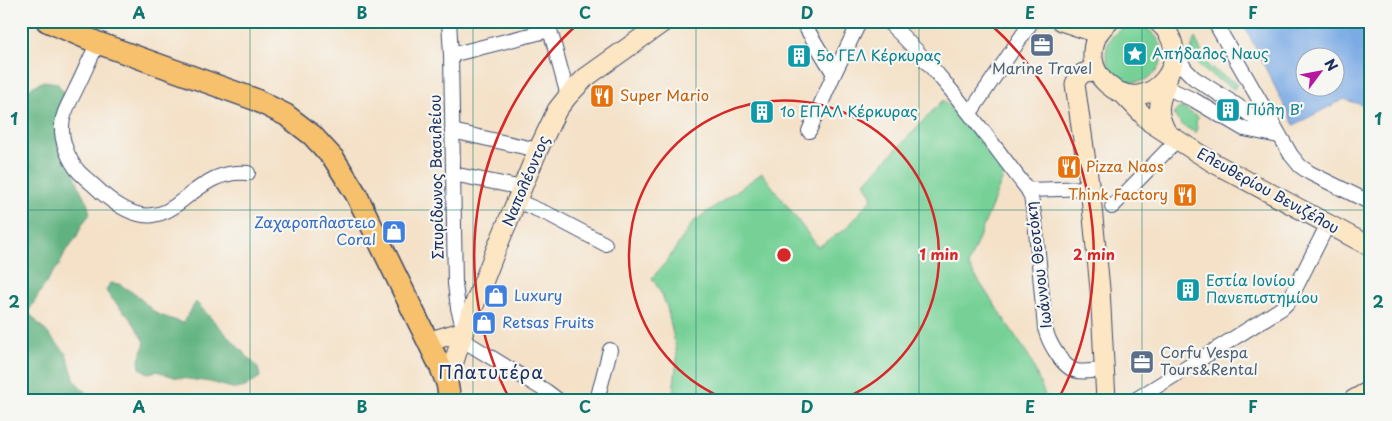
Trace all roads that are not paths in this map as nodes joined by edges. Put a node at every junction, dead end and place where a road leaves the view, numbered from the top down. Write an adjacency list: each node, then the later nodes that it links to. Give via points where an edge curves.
1 (47, 21): 13 (main road)
2 (449, 21): 15 (street, Σπυρίδωνος Βασιλείου)
3 (664, 21): 20 (main road, Ναπολέοντος, via 584,78)
4 (802, 21): 17 (street)
5 (860, 21): 17 (street)
6 (887, 21): 21 (street, Ιωάννου Θεοτόκη)
7 (1032, 21): 21 (street)
8 (1061, 21): 12 (main road)
9 (1110, 21): 12 (main road)
10 (1158, 21): 14 (main road, via 1169,34)
11 (1214, 21): 25 (street)
12 (1090, 31): 16 (main road)
13 (98, 42): 27 (street, via 64,113 62,126 63,139 74,165 104,194 131,211 154,215 171,208 218,176); 38 (main road, via 259,101 286,115 312,135 350,182)
14 (1174, 47): 18 (main road); 25 (street, via 1189,74)
15 (451, 55): 20 (street, via 550,30); 22 (street, Σπυρίδωνος Βασιλείου)
16 (1097, 72): 19 (main road, Ελευθερίου Βενιζέλου, via 1111,88); 29 (main road, via 1084,72 1075,84)
17 (834, 74): 23 (street)
18 (1167, 81): 19 (main road, via 1138,95); 24 (main road, via 1158,112); 25 (street, via 1244,129)
19 (1122, 93): 24 (main road, Ελευθερίου Βενιζέλου, via 1144,118)
20 (568, 96): 26 (main road, Ναπολέοντος)
21 (970, 114): 30 (street, Ιωάννου Θεοτόκη)
22 (452, 131): 26 (street); 28 (street, Σπυρίδωνος Βασιλείου)
23 (809, 131)
24 (1172, 136): 33 (street); 34 (main road, Ελευθερίου Βενιζέλου, via 1212,162)
25 (1279, 136): 32 (street, via 1300,166)
26 (538, 150): 31 (main road, Ναπολέοντος)
27 (248, 173)
28 (453, 174): 31 (street); 37 (street, Σπυρίδωνος Βασιλείου, via 456,293)
29 (1089, 188): 30 (street); 40 (main road, via 1100,289)
30 (1028, 190): 40 (street, Ιωάννου Θεοτόκη, via 1033,207 1048,340 1071,369)
31 (520, 195): 35 (street); 37 (main road, Ναπολέοντος)
32 (1371, 203)
33 (1112, 207)
34 (1328, 224): 36 (main road, Ελευθερίου Βενιζέλου); 46 (street, via 1282,308)
35 (605, 244)
36 (1371, 247)
37 (462, 335): 38 (main road); 42 (main road, Ναπολέοντος); 43 (street)
38 (428, 342): 42 (main road)
39 (610, 350): 44 (street)
40 (1104, 370): 45 (main road)
41 (1371, 390): 47 (main road)
42 (448, 391)
43 (558, 400)
44 (597, 400)
45 (1106, 400)
46 (1135, 400)
47 (1353, 400)

